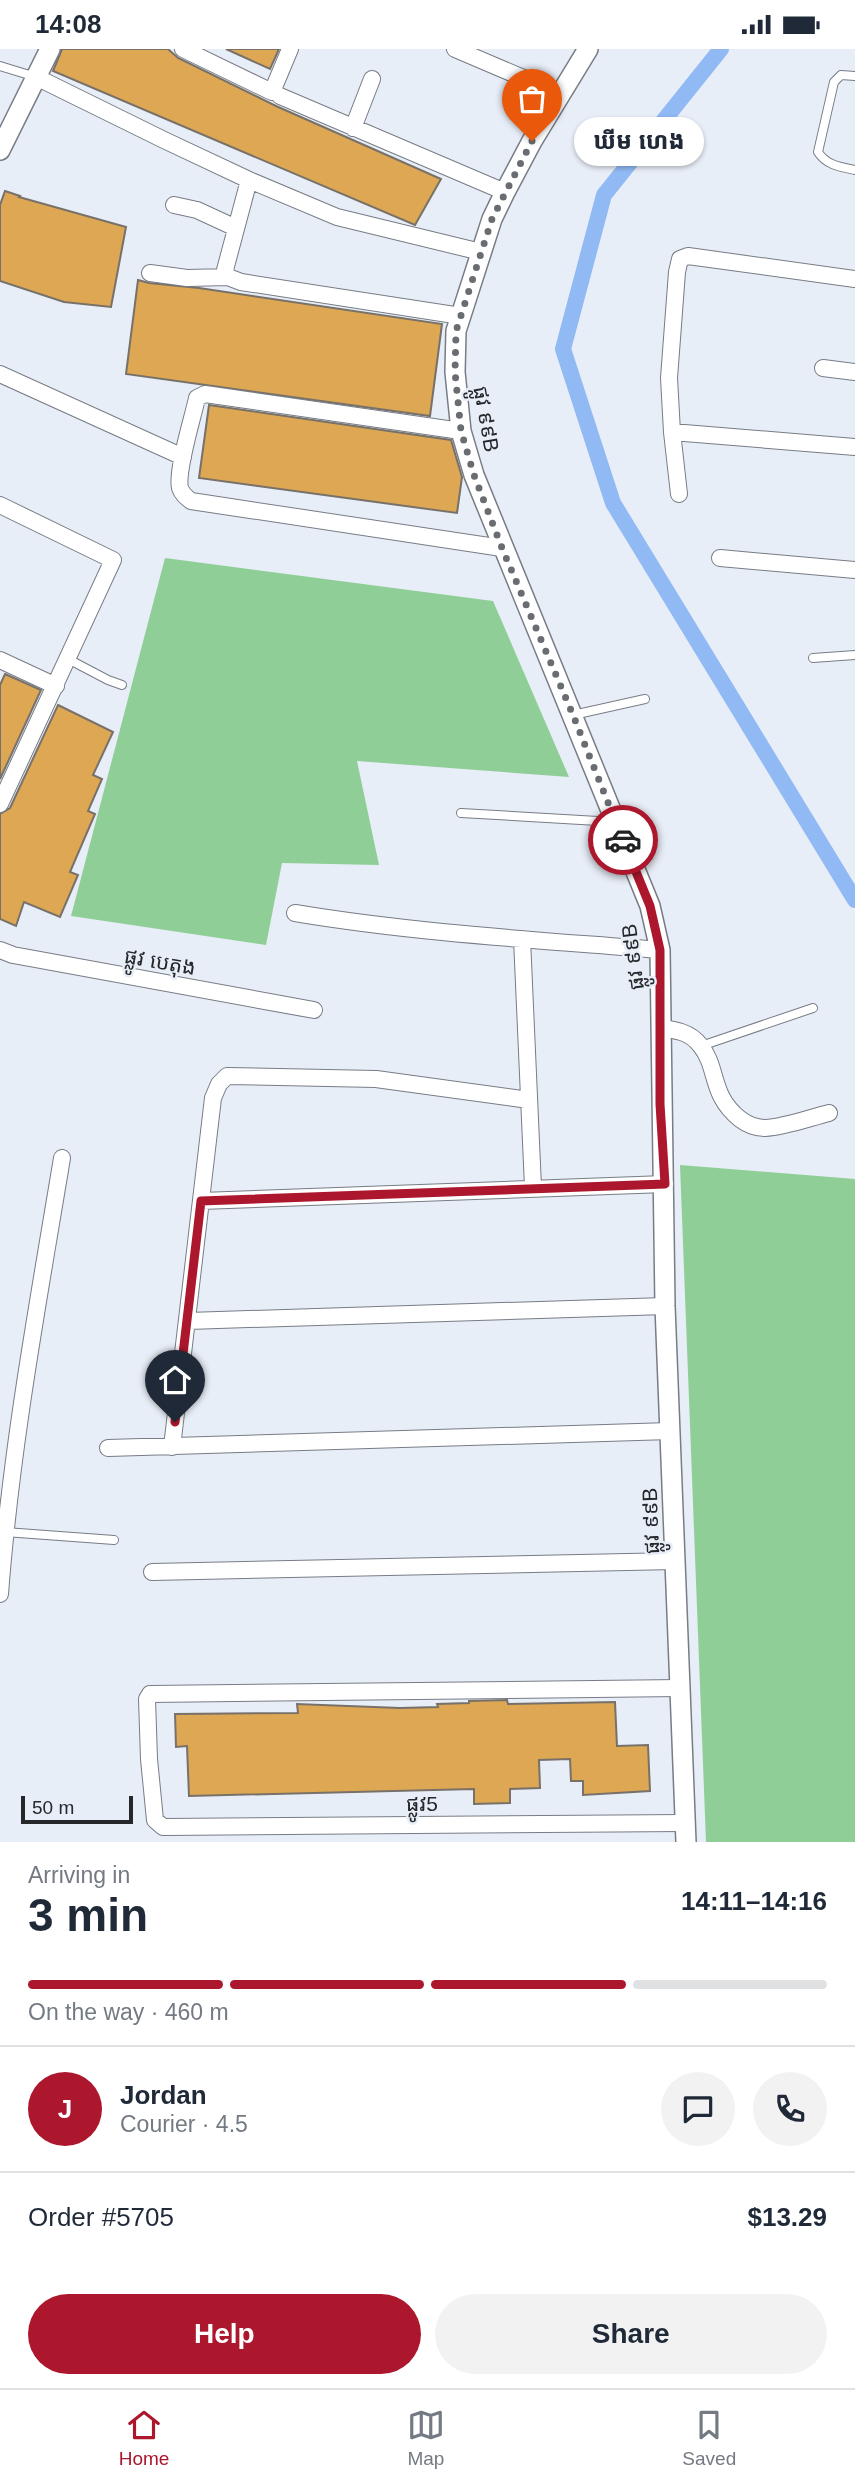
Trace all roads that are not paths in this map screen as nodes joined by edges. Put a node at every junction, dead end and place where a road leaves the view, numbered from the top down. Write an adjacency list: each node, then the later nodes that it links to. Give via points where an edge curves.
1 (50, 49): 7 (street)
2 (183, 49): 3 (street, via 272,92)
3 (290, 49)
4 (455, 49): 10 (street)
5 (588, 49): 10 (street, ផ្លូវ ៩៩B)
6 (0, 66): 7 (lane)
7 (36, 76): 13 (street); 16 (street)
8 (855, 76): 15 (lane, via 841,75 834,82 818,152 823,160)
9 (372, 79): 12 (street)
10 (561, 94): 17 (street, ផ្លូវ ៩៩B)
11 (280, 96): 12 (street)
12 (353, 128): 17 (street)
13 (5, 129): 14 (street)
14 (0, 150)
15 (855, 170)
16 (249, 180): 19 (street); 20 (street, via 337,216)
17 (505, 192): 20 (street, ផ្លូវ ៩៩B)
18 (174, 205): 19 (street)
19 (236, 228): 22 (street, via 225,269)
20 (481, 252): 24 (street, ផ្លូវ ៩៩B)
21 (150, 273): 22 (street)
22 (228, 277): 24 (street)
23 (855, 279): 29 (street, via 688,256 680,259 669,378)
24 (461, 316): 28 (street, ផ្លូវ ៩៩B, via 455,372)
25 (823, 368): 26 (street)
26 (855, 372)
27 (0, 374): 31 (street)
28 (461, 431): 31 (street, via 205,394 197,398); 34 (street, ផ្លូវ ៩៩B)
29 (671, 432): 30 (street); 32 (street)
30 (855, 447)
31 (183, 457): 34 (street, via 179,485 191,501)
32 (679, 493)
33 (0, 505): 39 (street, via 113,560)
34 (502, 548): 44 (street, ផ្លូវ ៩៩B)
35 (720, 558): 36 (street)
36 (855, 571)
37 (855, 655): 38 (lane)
38 (813, 658)
39 (68, 659): 41 (lane); 42 (street)
40 (0, 660): 42 (street)
41 (122, 684)
42 (56, 687): 45 (street)
43 (645, 699): 44 (lane)
44 (573, 715): 47 (street, ផ្លូវ ៩៩B)
45 (0, 804)
46 (461, 813): 47 (lane)
47 (616, 822): 51 (street, ផ្លូវ ៩៩B, via 650,906)
48 (295, 913): 49 (street)
49 (522, 939): 51 (street); 56 (street)
50 (0, 950): 53 (street, ផ្លូវ បេតុង, via 91,971)
51 (660, 950): 54 (street, ផ្លូវ ៩៩B)
52 (813, 1008): 55 (lane)
53 (314, 1010)
54 (661, 1028): 55 (street, via 689,1035); 59 (street, ផ្លូវ ៩៩B)
55 (701, 1046): 57 (street, via 721,1098 752,1126 766,1128)
56 (529, 1100): 60 (street); 61 (street, via 376,1079 227,1076 214,1098)
57 (829, 1113)
58 (62, 1158): 67 (street)
59 (665, 1184): 60 (street); 62 (street, ផ្លូវ ៩៩B)
60 (533, 1188): 61 (street)
61 (201, 1201): 63 (street)
62 (665, 1306): 63 (street); 64 (street, ផ្លូវ ៩៩B)
63 (188, 1321): 65 (street)
64 (670, 1430): 65 (street); 69 (street, ផ្លូវ ៩៩B)
65 (172, 1447): 66 (street)
66 (108, 1448)
67 (4, 1521): 68 (lane); 71 (street)
68 (114, 1540)
69 (675, 1561): 70 (street); 72 (street, ផ្លូវ ៩៩B)
70 (152, 1572)
71 (0, 1594)
72 (680, 1688): 73 (street, ផ្លូវ ៩៩B); 73 (street, ផ្លូវ5, via 150,1694 149,1759 159,1824)
73 (686, 1833)

